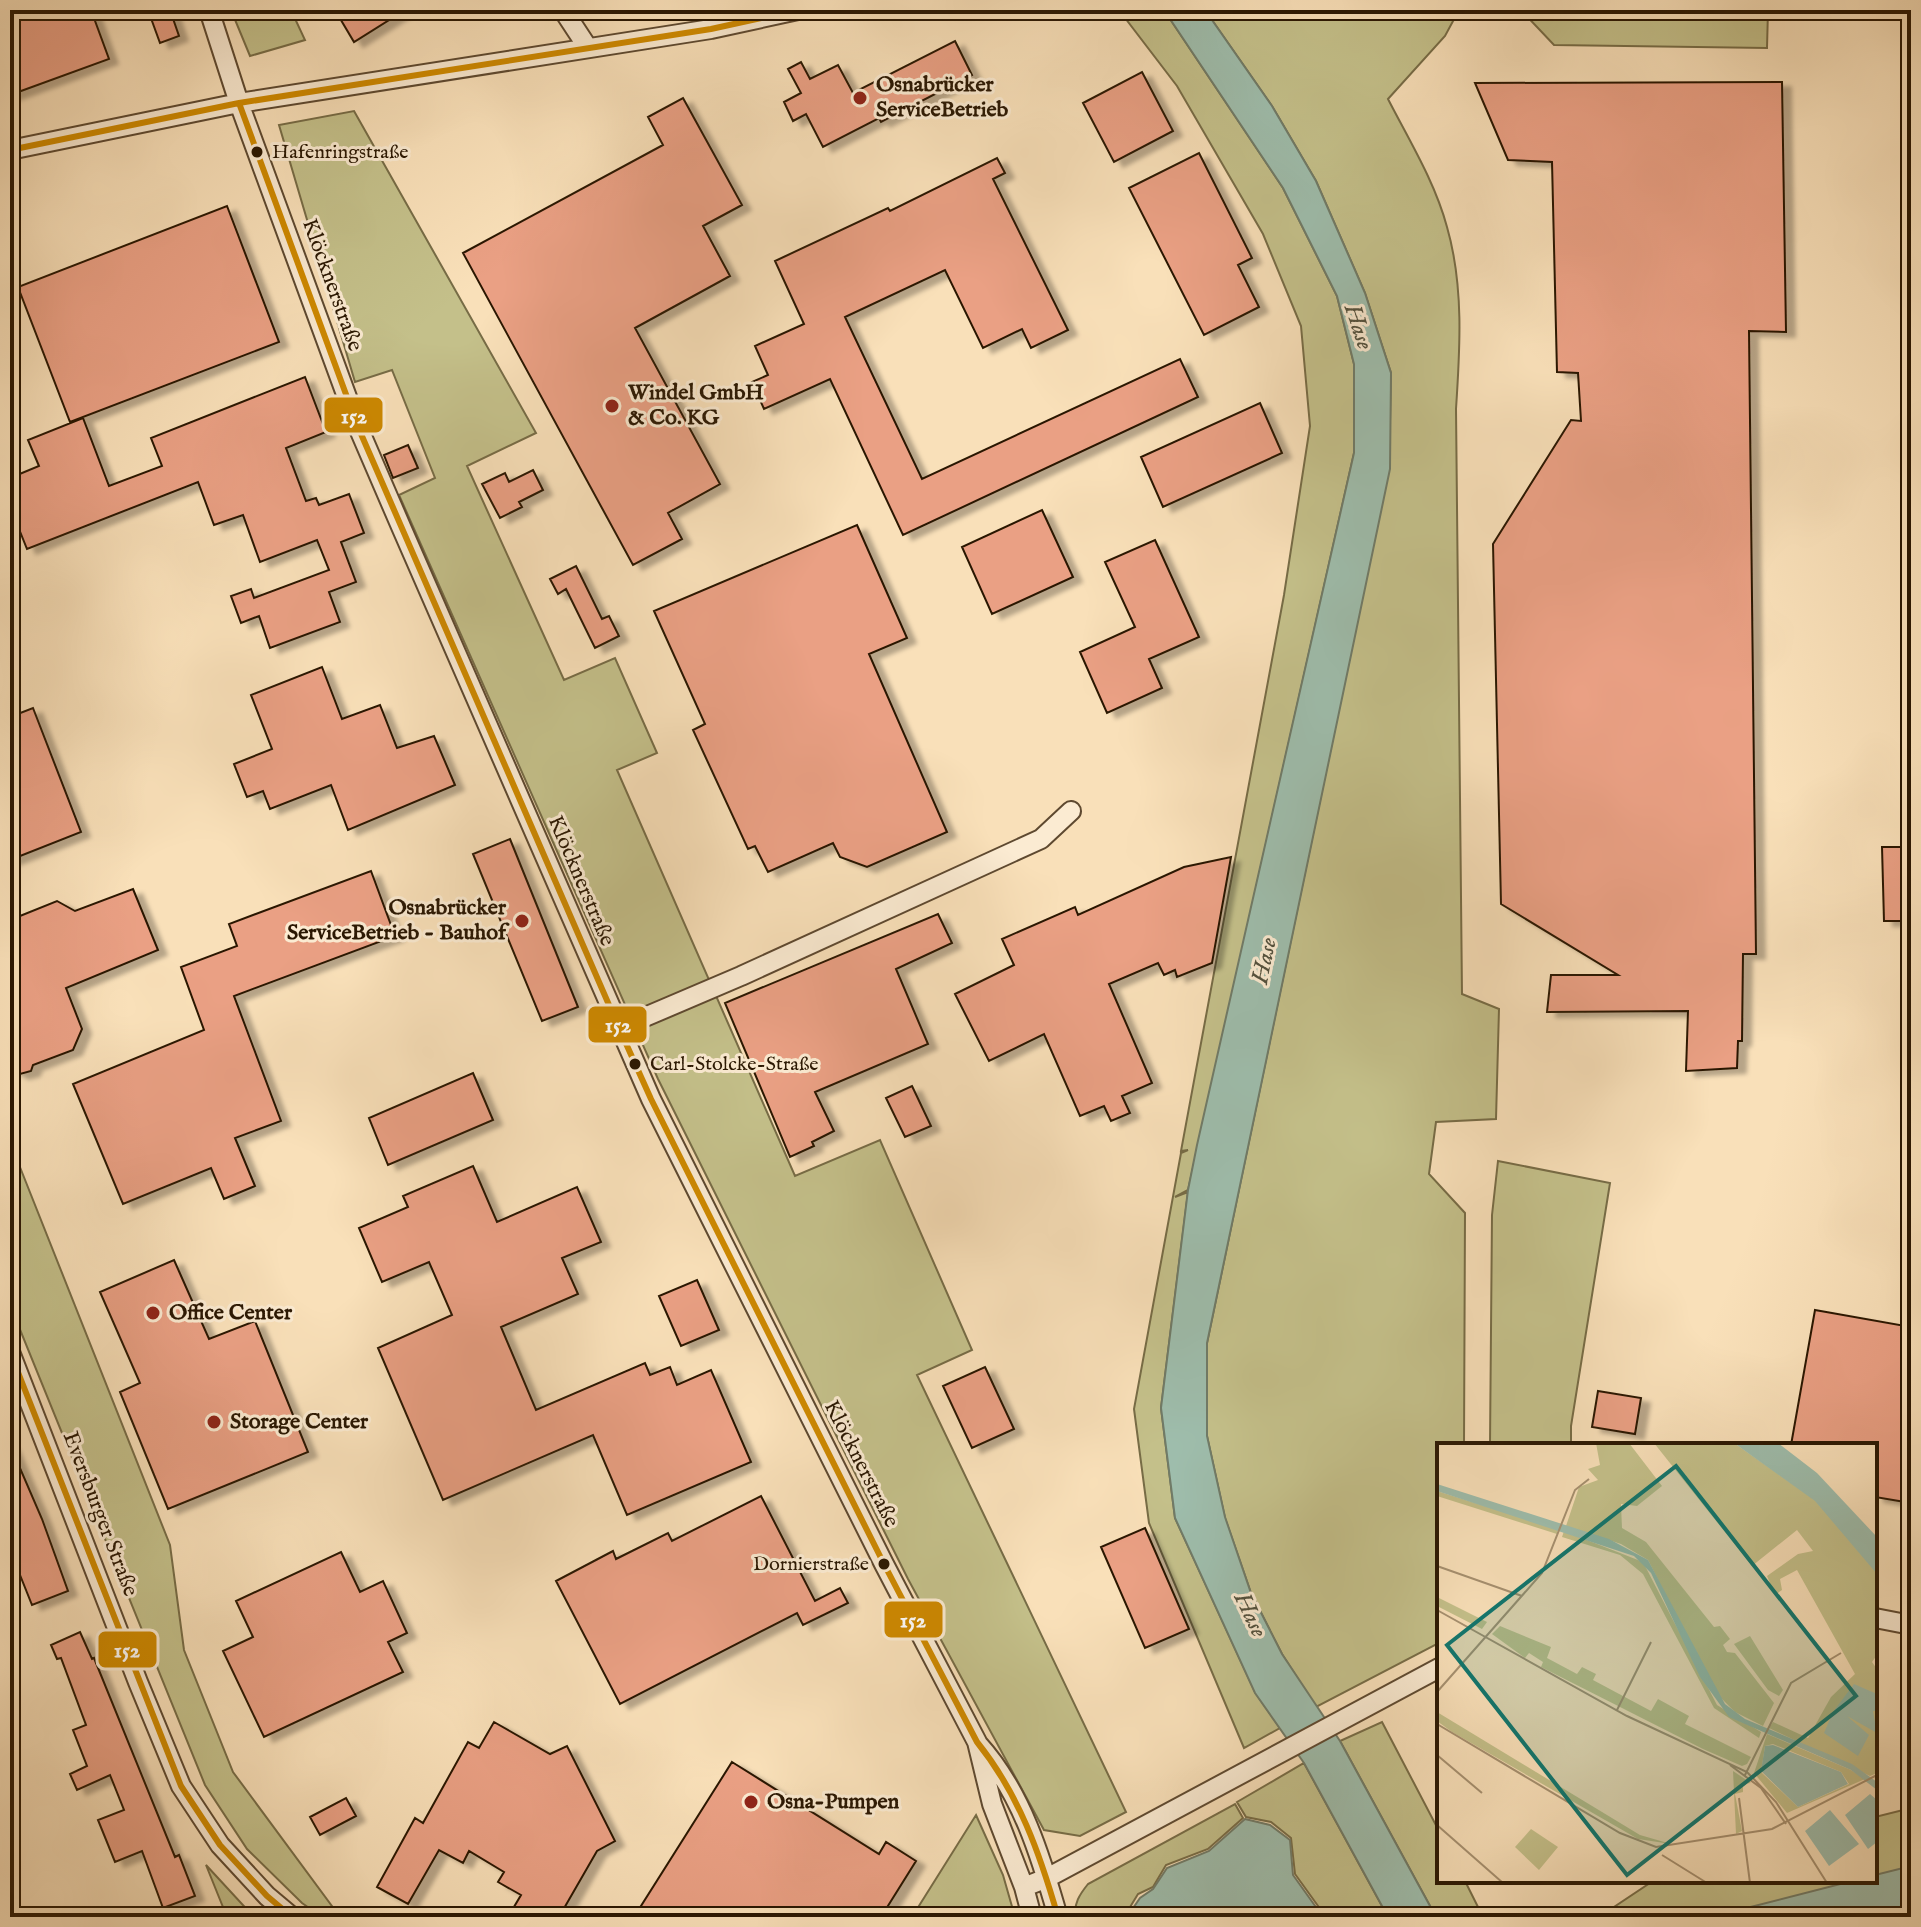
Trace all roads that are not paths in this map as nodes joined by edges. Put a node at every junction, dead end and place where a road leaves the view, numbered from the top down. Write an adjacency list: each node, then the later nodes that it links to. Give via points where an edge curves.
1 (209, 10): 5 (street, Klöcknerstraße)
2 (563, 10): 4 (street)
3 (798, 10): 4 (street)
4 (588, 48): 5 (street)
5 (239, 103): 6 (street); 8 (street, Klöcknerstraße, via 358,427)
6 (10, 150)
7 (1071, 811): 8 (street, via 1041,839)
8 (619, 1028): 13 (street, Klöcknerstraße, via 812,1422)
9 (10, 1352): 16 (street, Eversburger Straße, via 181,1786 220,1845)
10 (1877, 1618): 11 (street)
11 (1911, 1625)
12 (1437, 1669): 14 (street)
13 (977, 1742): 14 (street, Klöcknerstraße, via 1022,1813); 15 (street, Klöcknerstraße, via 992,1804)
14 (1047, 1878): 15 (street); 18 (street, Klöcknerstraße)
15 (1024, 1887): 17 (street, Klöcknerstraße)
16 (292, 1917)
17 (1032, 1917)
18 (1058, 1917)

